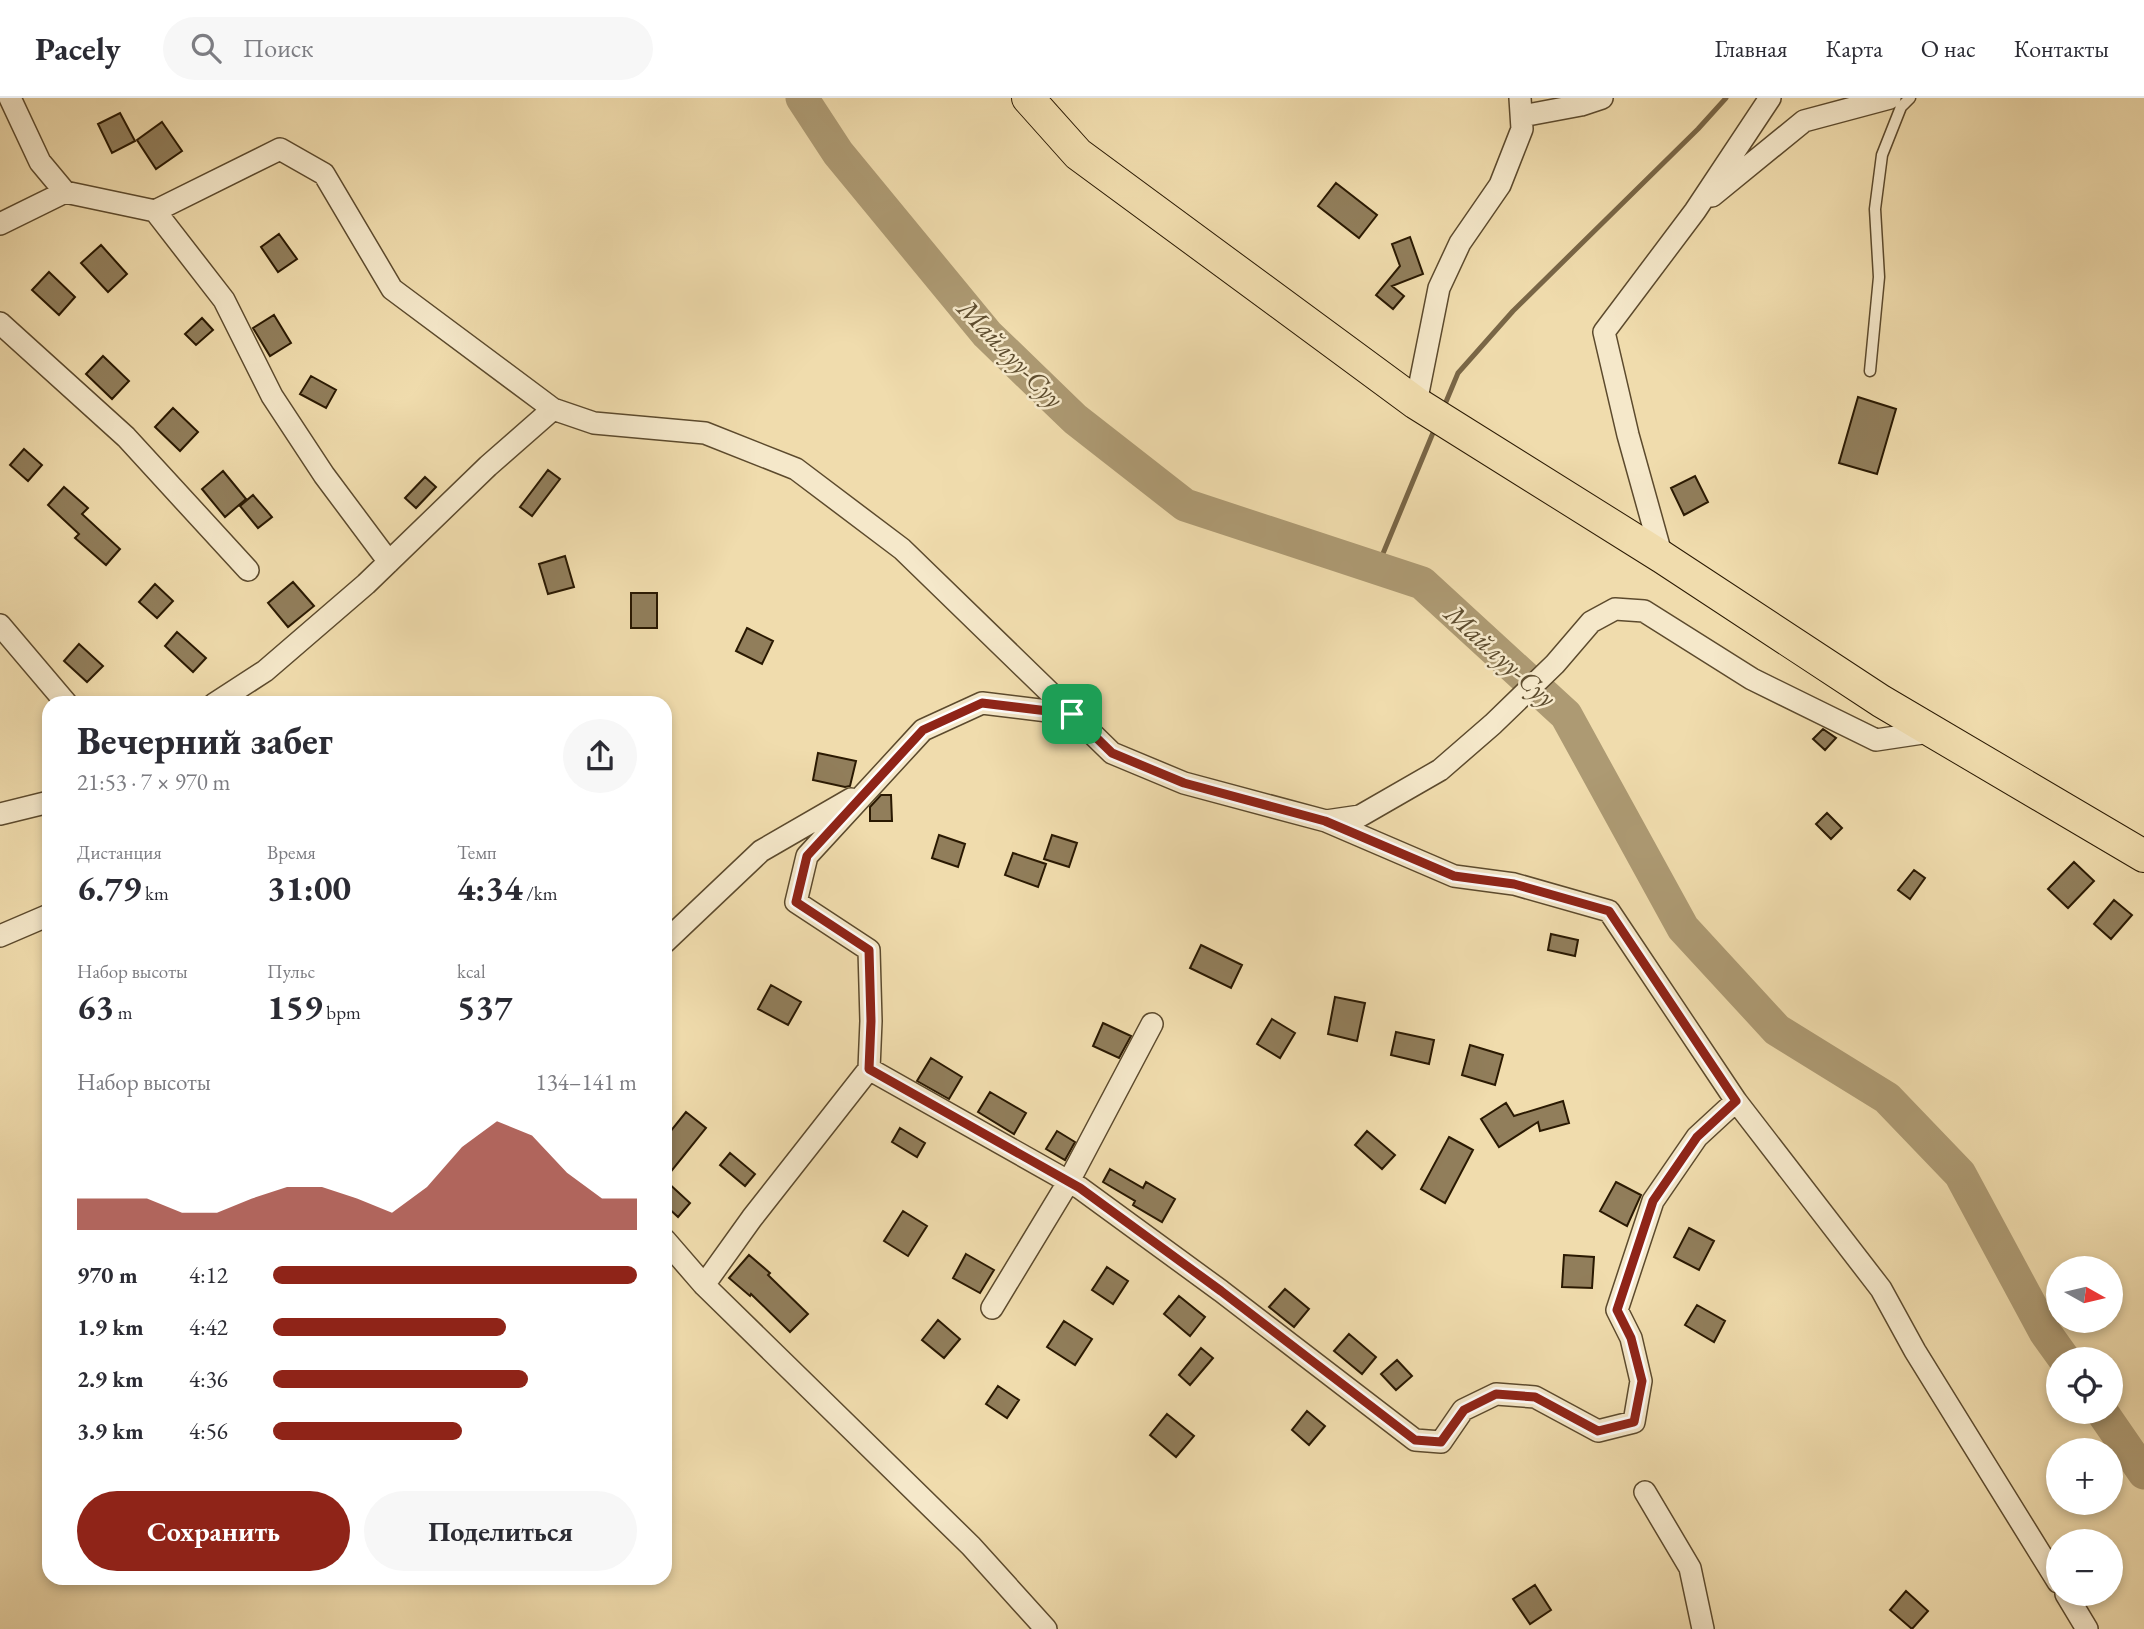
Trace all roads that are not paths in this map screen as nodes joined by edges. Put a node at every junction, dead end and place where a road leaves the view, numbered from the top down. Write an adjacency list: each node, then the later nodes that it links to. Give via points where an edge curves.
1 (10, 98): 8 (street, via 40,162)
2 (1028, 98): 14 (main road, via 1078,154)
3 (1602, 98): 7 (street, via 1581,105)
4 (1770, 98): 10 (street)
5 (1891, 98): 10 (street, via 1804,121)
6 (1910, 98): 13 (lane, via 1901,107 1882,155 1875,209 1879,277)
7 (1521, 107): 14 (street, via 1522,129 1500,186 1460,243 1439,288)
8 (65, 192): 9 (street); 11 (street)
9 (155, 211): 15 (street, via 280,149 324,174 392,289); 17 (street, via 224,300 272,396)
10 (1695, 211): 16 (street, via 1604,332)
11 (0, 224)
12 (0, 323): 18 (street, via 125,436)
13 (1870, 371)
14 (1422, 407): 16 (main road)
15 (553, 409): 17 (street); 22 (street, via 594,423 705,433 796,469 902,549)
16 (1662, 557): 23 (main road, via 1881,701)
17 (389, 562): 21 (street, via 265,671)
18 (248, 570)
19 (0, 625): 20 (street)
20 (60, 696)
21 (226, 696)
22 (1072, 714): 24 (street, via 982,703 923,730); 27 (street, via 1112,753 1184,783)
23 (1936, 731): 27 (street, via 1877,740 1752,679 1644,611 1615,609 1591,622 1555,664 1440,770 1360,816); 28 (main road)
24 (869, 789): 30 (street, via 761,850); 33 (street, via 807,856 796,902 869,950)
25 (42, 804): 26 (street)
26 (0, 814)
27 (1325, 821): 34 (street, via 1454,876 1514,884 1609,911)
28 (2144, 856)
29 (42, 918): 31 (street)
30 (672, 935)
31 (0, 936)
32 (1152, 1024): 35 (street)
33 (869, 1069): 35 (street); 37 (street)
34 (1736, 1101): 35 (street, via 1697,1137 1653,1201 1617,1310 1631,1338 1642,1381 1634,1422 1598,1431 1535,1397 1496,1394 1464,1410 1441,1442 1415,1440); 40 (street, via 1881,1289 1914,1351)
35 (1069, 1181): 38 (street)
36 (672, 1248): 37 (street)
37 (705, 1285): 42 (street, via 971,1546)
38 (992, 1308)
39 (1645, 1492): 43 (street, via 1690,1568)
40 (2046, 1563)
41 (2073, 1606): 44 (street)
42 (1046, 1629)
43 (1703, 1629)
44 (2087, 1629)

